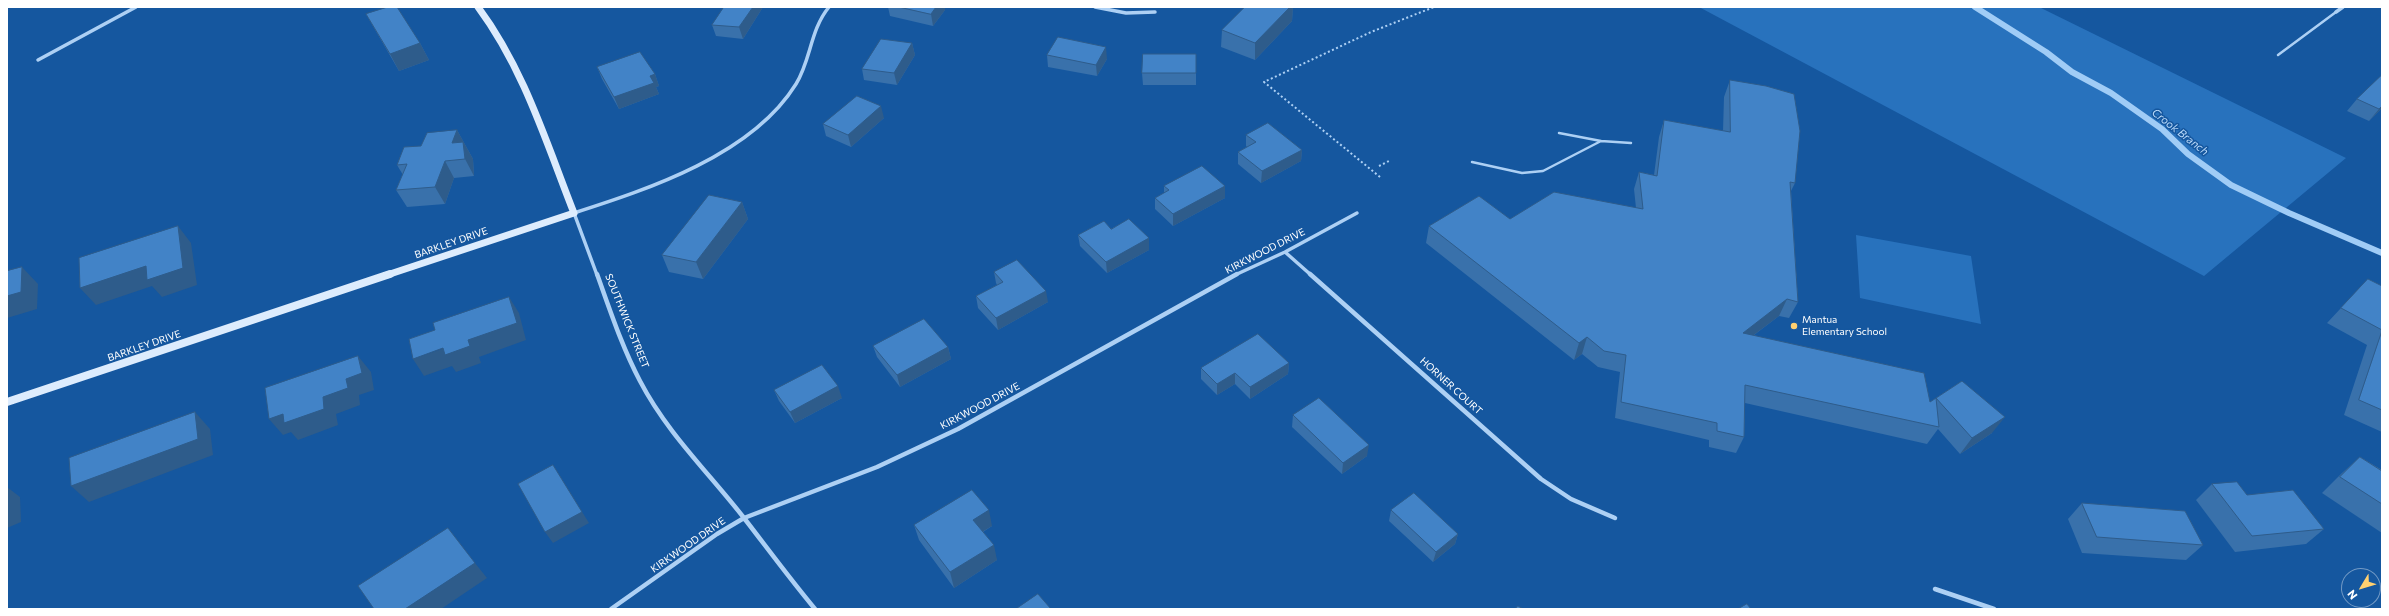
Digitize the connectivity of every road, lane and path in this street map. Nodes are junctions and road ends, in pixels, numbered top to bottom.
1 (136, 7) edge
2 (478, 7) edge
3 (829, 7) edge
4 (1096, 7) edge
5 (1434, 7) edge
6 (2343, 7) edge
7 (1155, 12) dead end
8 (2336, 12) joint
9 (2278, 55) dead end
10 (38, 60) dead end
11 (1559, 133) dead end
12 (1601, 141) junction
13 (1631, 143) dead end
14 (1392, 160) dead end
15 (1472, 162) dead end
16 (1379, 166) dead end
17 (1380, 177) dead end
18 (574, 213) junction
19 (1357, 213) dead end
20 (1285, 252) junction
21 (7, 402) edge
22 (744, 518) junction
23 (1615, 518) dead end
24 (1935, 589) dead end
25 (612, 609) edge
26 (815, 609) edge
27 (1994, 609) edge

1 - 10 street
2 - 18 street, SOUTHWICK STREET
3 - 18 street, BARKLEY DRIVE
4 - 7 street
5 - 17 path
6 - 8 street
8 - 9 lane
11 - 12 lane
12 - 13 lane
12 - 15 lane
14 - 16 path
18 - 21 street, BARKLEY DRIVE
18 - 22 street, SOUTHWICK STREET
19 - 20 street, KIRKWOOD DRIVE
20 - 22 street, KIRKWOOD DRIVE
20 - 23 street, HORNER COURT
22 - 25 street, KIRKWOOD DRIVE
22 - 26 street, SOUTHWICK STREET
24 - 27 street

